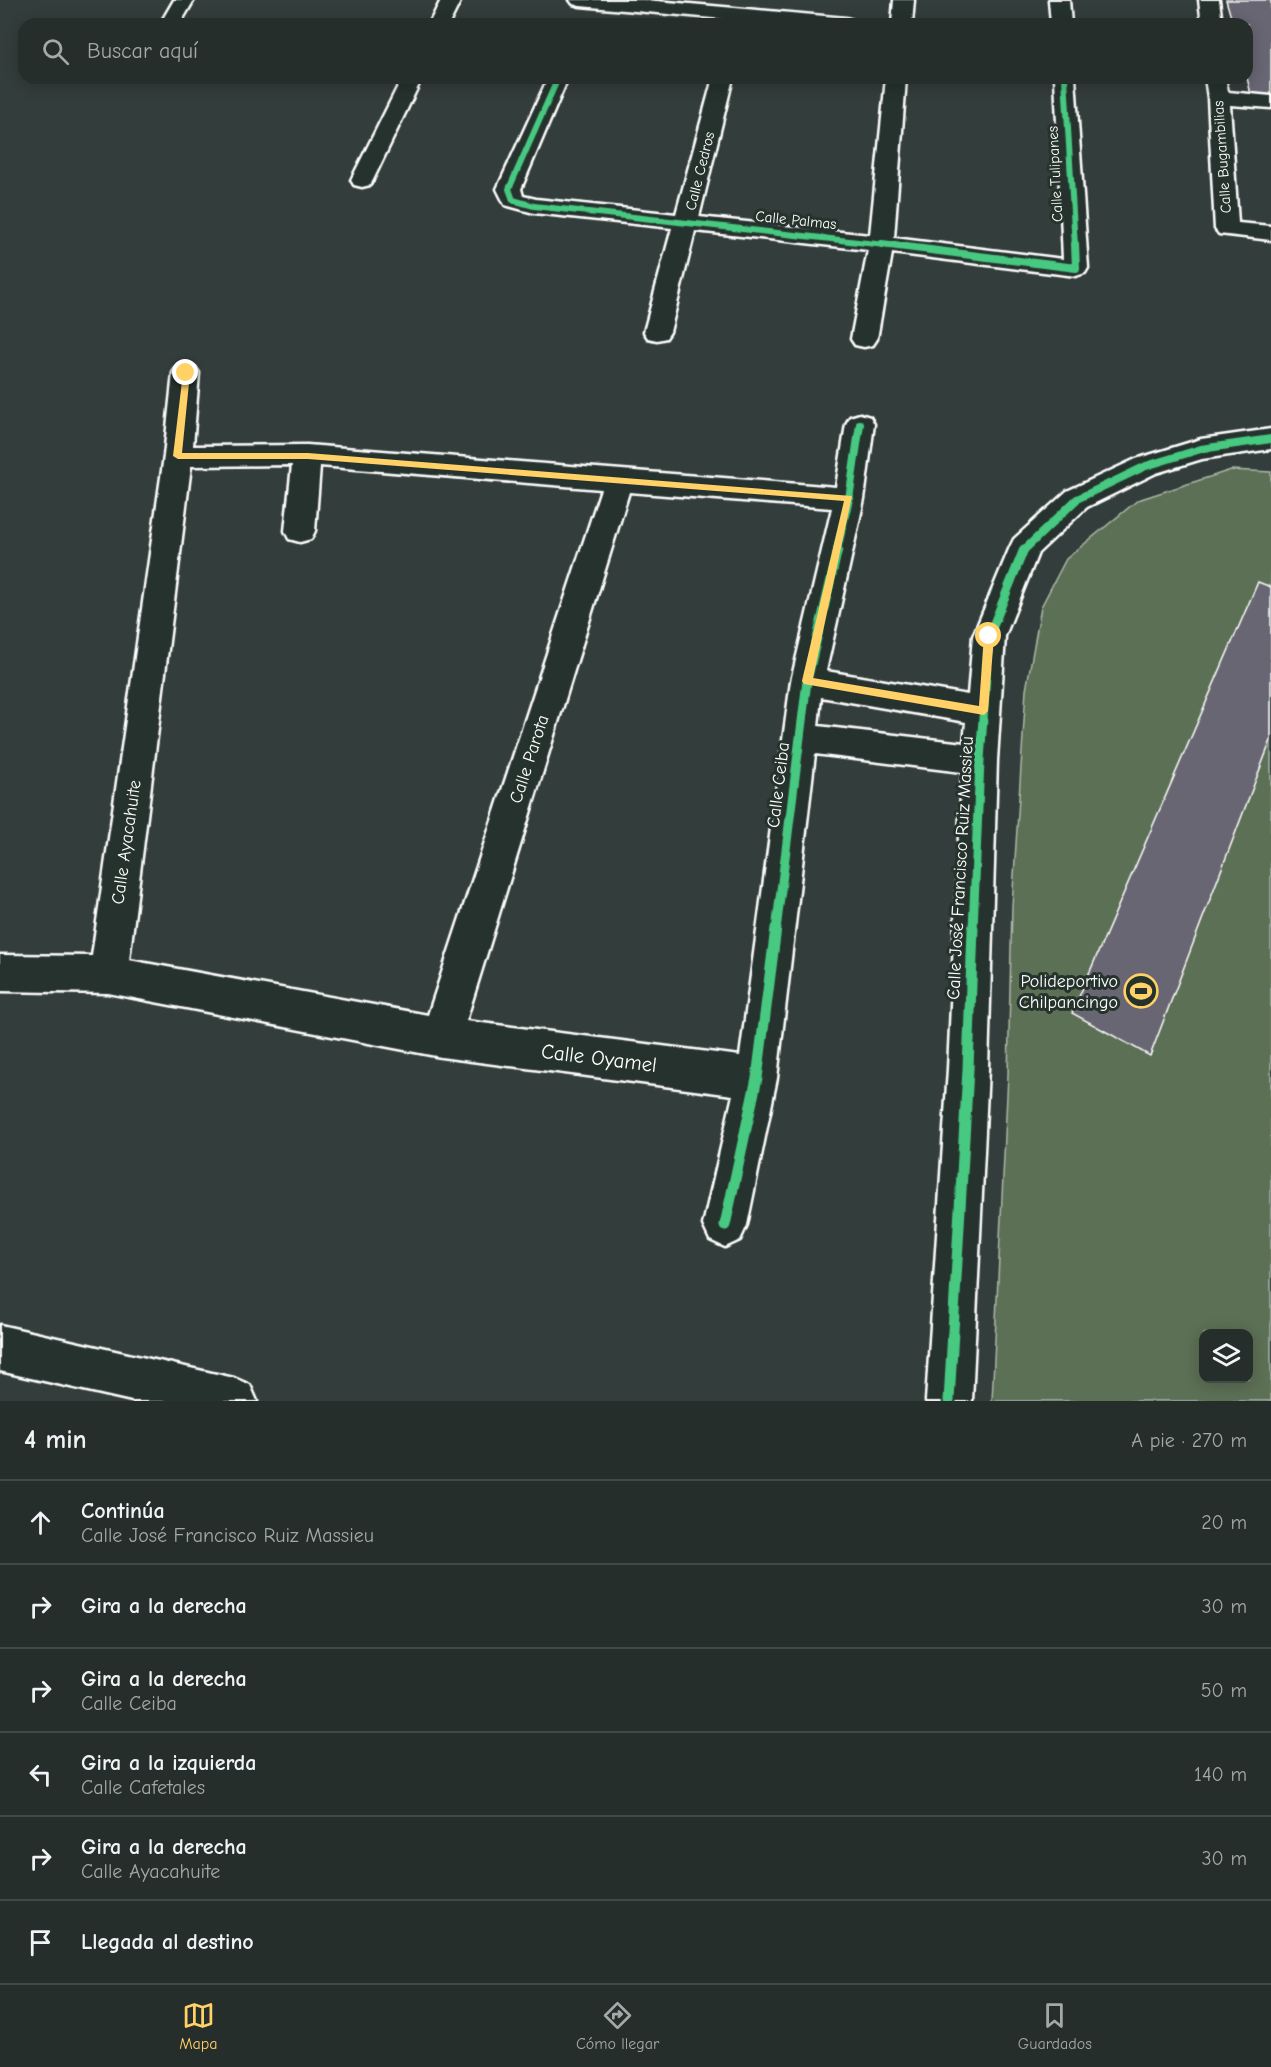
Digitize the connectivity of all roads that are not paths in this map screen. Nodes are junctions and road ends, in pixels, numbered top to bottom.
1 (184, 0) edge
2 (451, 0) edge
3 (904, 0) edge
4 (1059, 0) edge
5 (1209, 0) edge
6 (588, 5) edge
7 (739, 13) edge
8 (174, 18) edge
9 (442, 18) edge
10 (788, 18) edge
11 (902, 18) edge
12 (1060, 18) edge
13 (1211, 18) edge
14 (409, 84) edge
15 (555, 84) edge
16 (721, 84) edge
17 (895, 84) edge
18 (1065, 84) edge
19 (1217, 88) edge
20 (1271, 102) edge
21 (362, 180) dead end
22 (686, 223) junction
23 (1271, 233) edge
24 (880, 244) junction
25 (1076, 268) joint
26 (657, 332) dead end
27 (864, 339) dead end
28 (186, 373) dead end
29 (860, 424) dead end
30 (1271, 439) edge
31 (178, 456) junction
32 (308, 456) junction
33 (618, 480) junction
34 (849, 499) junction
35 (300, 531) dead end
36 (807, 681) junction
37 (984, 711) junction
38 (801, 738) junction
39 (980, 760) junction
40 (0, 973) edge
41 (108, 975) junction
42 (441, 1037) junction
43 (757, 1078) junction
44 (725, 1225) dead end
45 (0, 1348) edge
46 (234, 1401) edge
47 (949, 1401) edge

1 - 8 street
2 - 9 street
3 - 11 street
4 - 12 street
5 - 13 street
6 - 7 street
7 - 10 street
14 - 21 street
15 - 22 street, Calle Palmas
16 - 22 street, Calle Cedros
17 - 24 street
18 - 25 street, Calle Tulipanes
19 - 20 street
19 - 23 street, Calle Bugambilias
22 - 24 street, Calle Palmas
22 - 26 street, Calle Cedros
24 - 25 street, Calle Palmas
24 - 27 street
28 - 31 street, Calle Ayacahuite
29 - 34 street, Calle Ceiba
30 - 37 street, Calle José Francisco Ruiz Massieu
31 - 32 street
31 - 41 street, Calle Ayacahuite
32 - 33 street
32 - 35 street
33 - 34 street
33 - 42 street, Calle Parota
34 - 36 street, Calle Ceiba
36 - 37 street
36 - 38 street, Calle Ceiba
37 - 39 street, Calle José Francisco Ruiz Massieu
38 - 39 street
38 - 43 street, Calle Ceiba
39 - 47 street, Calle José Francisco Ruiz Massieu
40 - 41 street
41 - 42 street
42 - 43 street, Calle Oyamel
43 - 44 street, Calle Ceiba
45 - 46 street

